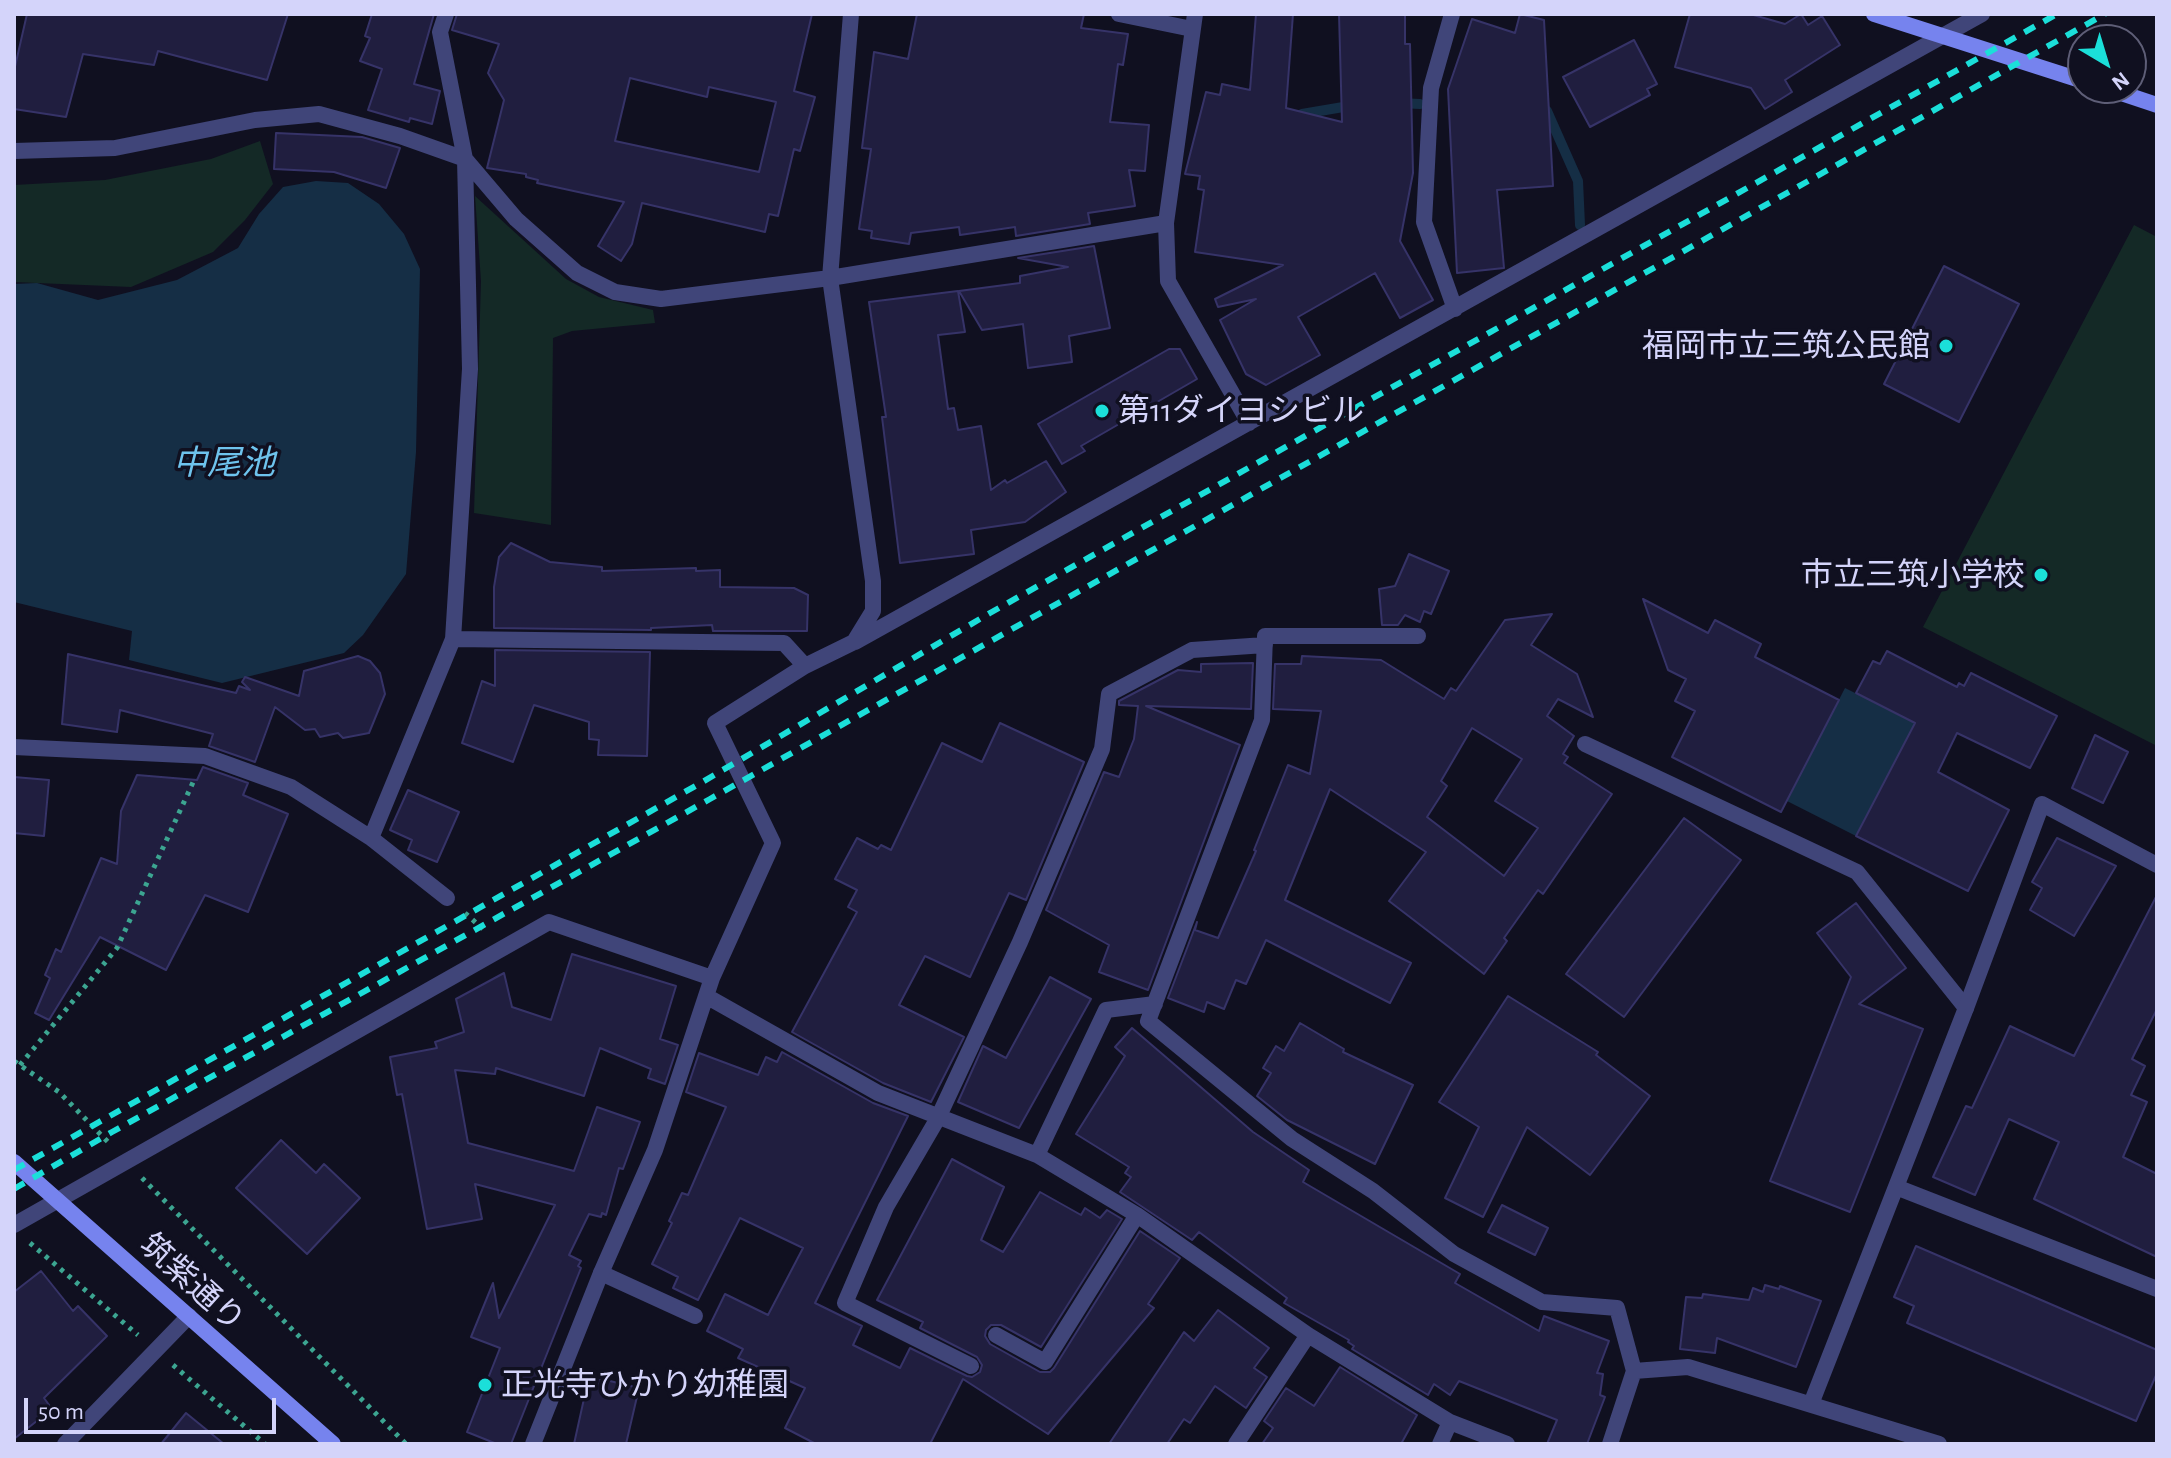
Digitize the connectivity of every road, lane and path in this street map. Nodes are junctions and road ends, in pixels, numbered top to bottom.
1 (446, 14) edge
2 (851, 14) edge
3 (1119, 14) edge
4 (1452, 14) edge
5 (1874, 14) edge
6 (1982, 14) edge
7 (1194, 21) edge
8 (1946, 36) junction
9 (2067, 76) edge
10 (14, 151) edge
11 (465, 159) junction
12 (1166, 223) junction
13 (830, 278) junction
14 (1455, 309) junction
15 (1249, 423) junction
16 (1418, 636) dead end
17 (453, 639) junction
18 (854, 642) junction
19 (1265, 645) junction
20 (805, 666) junction
21 (1585, 744) dead end
22 (14, 747) edge
23 (205, 756) junction
24 (371, 838) junction
25 (2157, 865) edge
26 (447, 898) joint
27 (503, 947) junction
28 (712, 978) junction
29 (706, 996) junction
30 (1155, 1004) junction
31 (1966, 1008) junction
32 (17, 1063) edge
33 (938, 1118) junction
34 (1037, 1155) junction
35 (126, 1161) junction
36 (14, 1162) edge
37 (1896, 1187) junction
38 (57, 1200) junction
39 (1137, 1215) junction
40 (14, 1225) edge
41 (601, 1273) junction
42 (2157, 1289) edge
43 (189, 1316) junction
44 (695, 1316) dead end
45 (996, 1335) dead end
46 (1308, 1335) junction
47 (971, 1366) dead end
48 (1634, 1371) junction
49 (1811, 1404) junction
50 (1450, 1422) junction
51 (65, 1444) edge
52 (333, 1444) edge
53 (406, 1444) edge
54 (533, 1444) edge
55 (1236, 1444) edge
56 (1440, 1444) edge
57 (1507, 1444) edge
58 (1610, 1444) edge
59 (1939, 1444) edge

1 - 11 street
2 - 13 street
3 - 7 street
4 - 14 street
5 - 8 street
6 - 8 street
7 - 12 street
8 - 9 street
8 - 14 street
10 - 11 street
11 - 13 street
11 - 17 street
12 - 13 street
12 - 15 street
13 - 18 street
14 - 15 street
15 - 18 street
16 - 19 street
17 - 20 street
17 - 24 street
18 - 20 street
19 - 30 street
19 - 33 street
20 - 28 street
21 - 31 street
22 - 23 street
23 - 24 street
23 - 32 path
24 - 26 street
25 - 31 street
26 - 27 path
27 - 28 street
27 - 35 street
28 - 29 street
29 - 33 street
29 - 41 street
30 - 34 street
30 - 48 street
31 - 37 street
32 - 35 path
33 - 34 street
33 - 47 street
34 - 39 street
35 - 38 street
35 - 53 path
36 - 38 street, 筑紫通り
37 - 42 street
37 - 49 street
38 - 40 street
38 - 43 street, 筑紫通り
39 - 45 street
39 - 46 street
41 - 44 street
41 - 54 street
43 - 51 street
43 - 52 street, 筑紫通り
46 - 50 street
46 - 55 street
48 - 49 street
48 - 58 street
49 - 59 street
50 - 56 street
50 - 57 street

